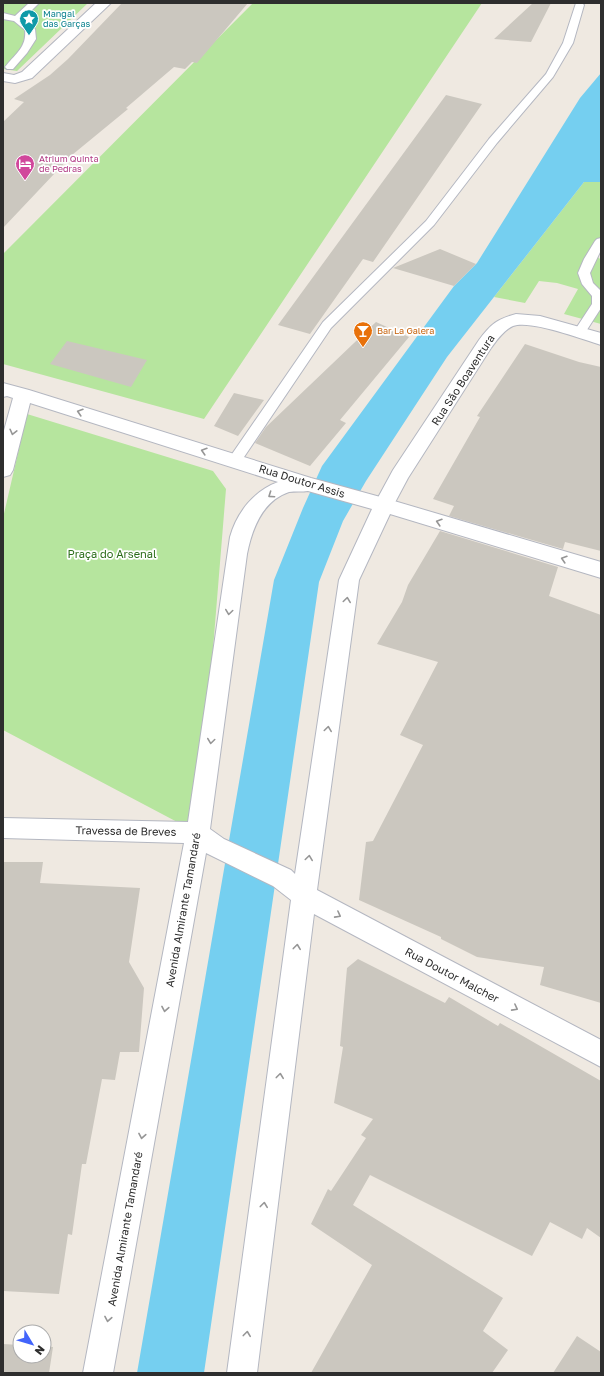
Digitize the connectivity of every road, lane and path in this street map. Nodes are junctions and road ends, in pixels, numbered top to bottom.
1 (34, 3) edge
2 (104, 3) edge
3 (579, 5) dead end
4 (3, 16) edge
5 (17, 19) junction
6 (5, 73) edge
7 (601, 240) edge
8 (579, 333) junction
9 (601, 339) edge
10 (3, 390) edge
11 (23, 394) junction
12 (235, 460) junction
13 (3, 470) edge
14 (308, 484) junction
15 (384, 505) junction
16 (601, 570) edge
17 (3, 828) edge
18 (207, 839) junction
19 (304, 896) junction
20 (601, 1054) edge
21 (98, 1373) edge
22 (242, 1373) edge

1 - 5 lane
2 - 6 street
3 - 12 lane
4 - 5 lane
5 - 6 lane
7 - 8 lane
8 - 9 street, Rua São Boaventura
8 - 15 street, Rua São Boaventura
10 - 11 street, Rua Doutor Assis
12 -> 11 street, Rua Doutor Assis
11 -> 13 street
12 - 14 street, Rua Doutor Assis
14 - 15 street, Rua Doutor Assis
14 -> 18 street, Avenida Almirante Tamandaré
16 -> 15 street, Rua Doutor Assis
19 -> 15 street
17 - 18 street, Travessa de Breves
18 - 19 street, Travessa de Breves
18 -> 21 street, Avenida Almirante Tamandaré
19 -> 20 street, Rua Doutor Malcher
22 -> 19 street

